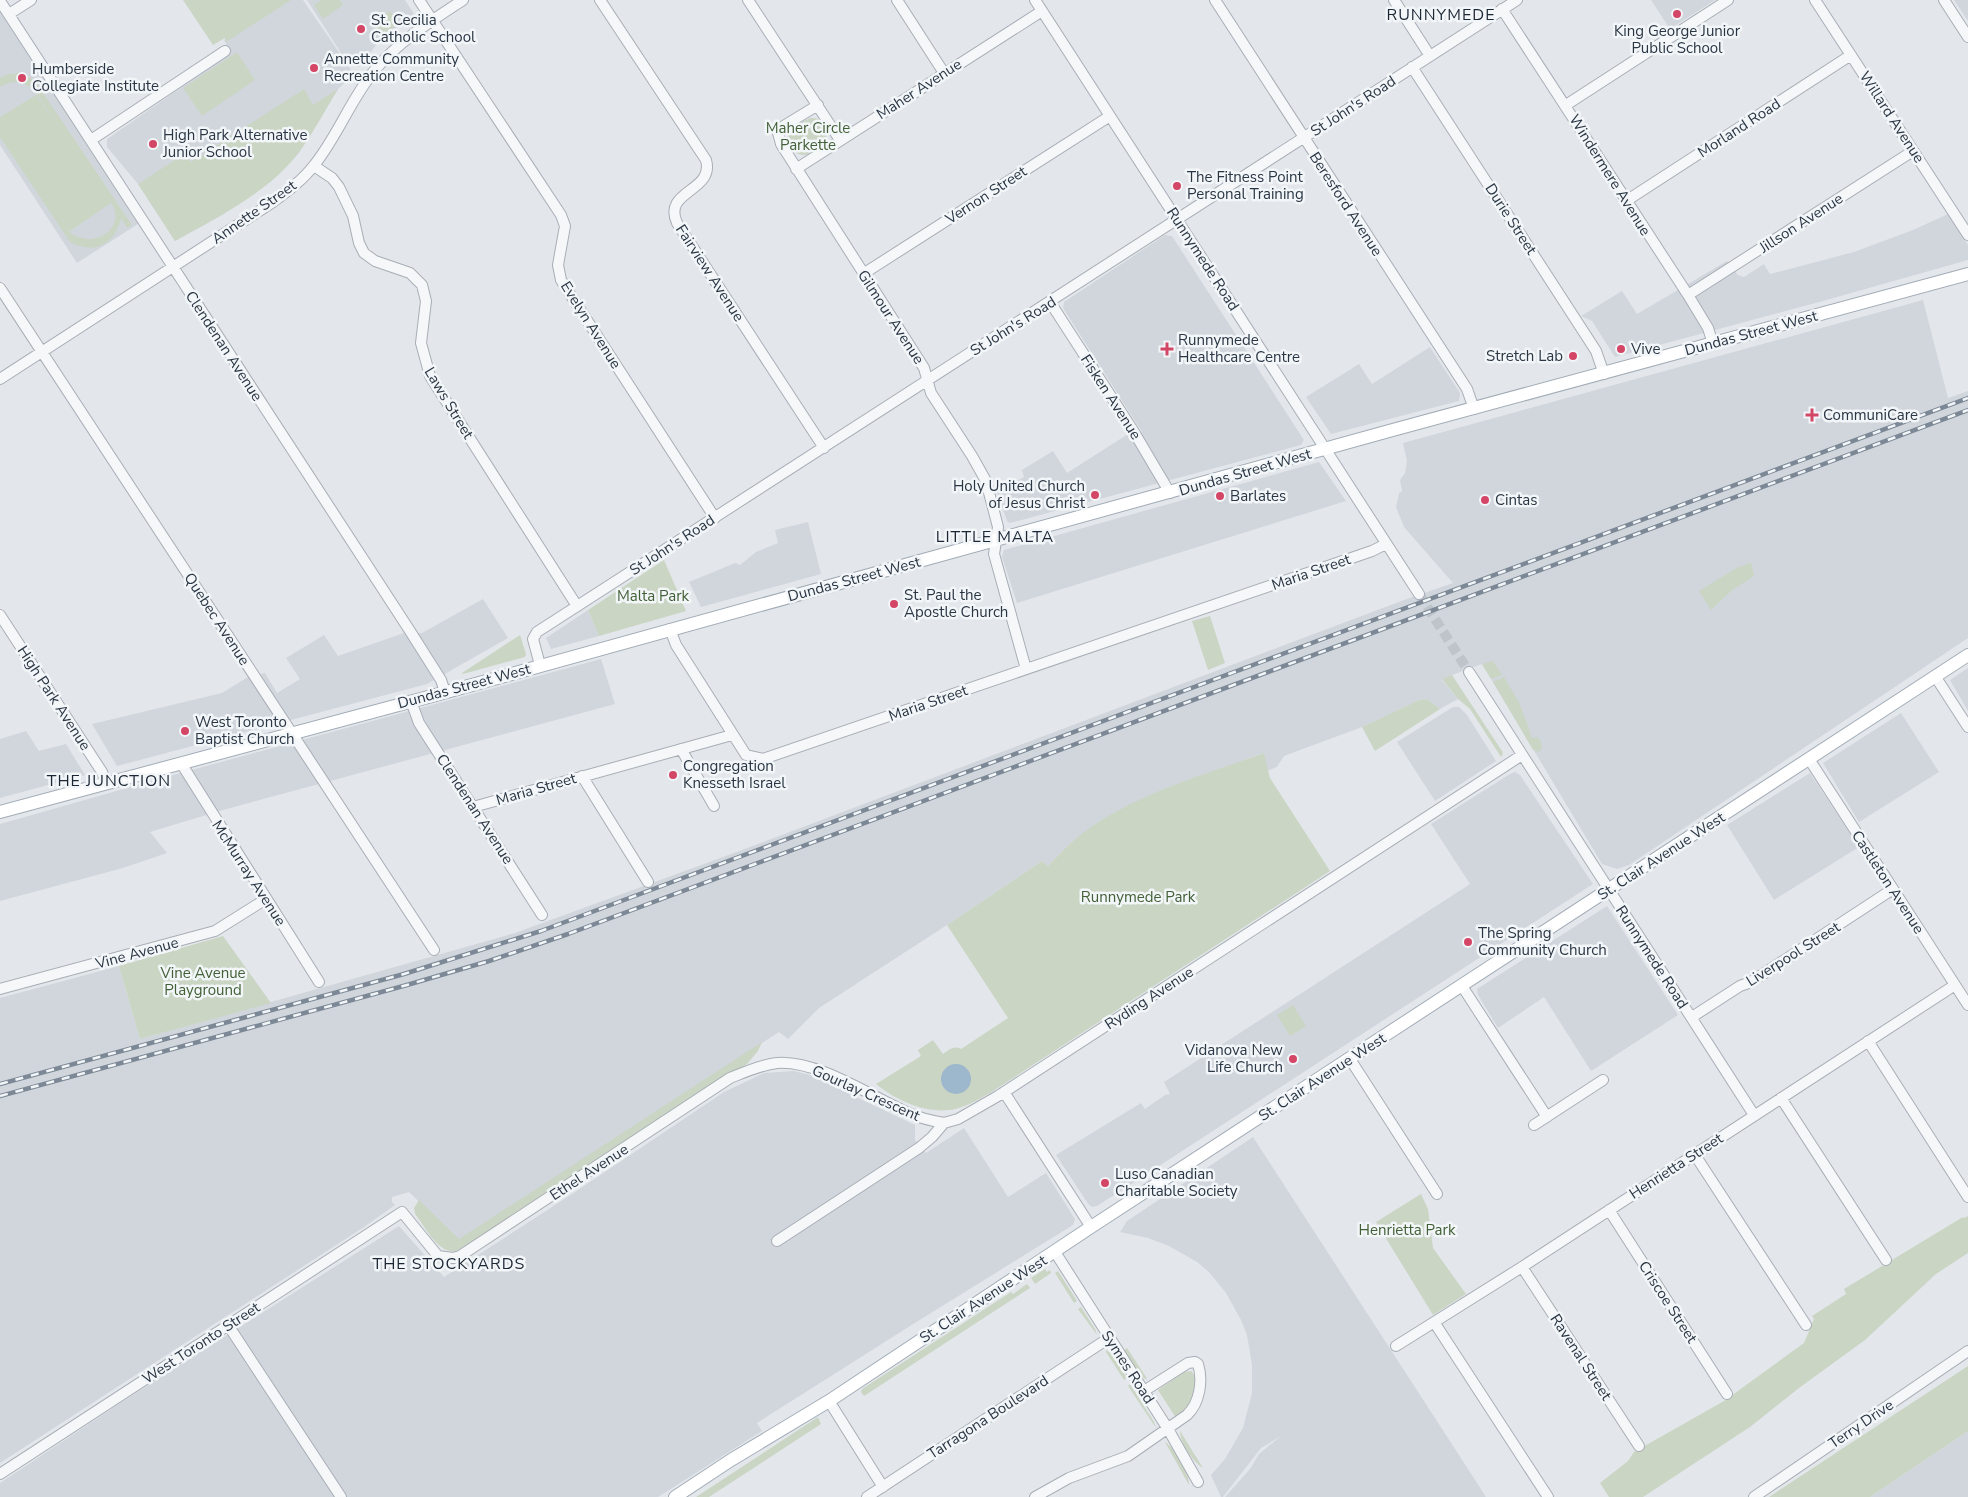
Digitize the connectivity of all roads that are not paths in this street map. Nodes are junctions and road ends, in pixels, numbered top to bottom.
1 (31, 0) edge
2 (419, 0) edge
3 (464, 0) edge
4 (600, 0) edge
5 (748, 0) edge
6 (896, 0) edge
7 (1035, 0) edge
8 (1215, 0) edge
9 (1394, 0) edge
10 (1517, 0) edge
11 (1728, 0) edge
12 (1815, 0) edge
13 (1944, 0) edge
14 (0, 1) edge
15 (1502, 9) junction
16 (1042, 11) junction
17 (9, 14) junction
18 (432, 20) junction
19 (1968, 37) edge
20 (225, 51) dead end
21 (1852, 55) junction
22 (1430, 56) junction
23 (1412, 67) junction
24 (944, 73) junction
25 (818, 105) junction
26 (1566, 105) junction
27 (1110, 116) junction
28 (1303, 138) junction
29 (91, 140) junction
30 (840, 140) junction
31 (1913, 151) junction
32 (314, 166) junction
33 (796, 168) junction
34 (1626, 200) junction
35 (1177, 219) junction
36 (1968, 235) edge
37 (173, 267) junction
38 (862, 274) junction
39 (1968, 274) edge
40 (0, 288) edge
41 (1688, 295) junction
42 (1050, 302) junction
43 (1713, 344) junction
44 (42, 352) junction
45 (1604, 374) junction
46 (0, 379) edge
47 (927, 381) junction
48 (1474, 409) junction
49 (824, 448) junction
50 (1326, 450) junction
51 (1170, 493) junction
52 (715, 518) junction
53 (995, 541) junction
54 (1386, 544) junction
55 (1419, 594) tunnel mouth
56 (578, 606) junction
57 (0, 615) edge
58 (670, 629) junction
59 (1968, 655) edge
60 (540, 665) junction
61 (1026, 669) junction
62 (1469, 672) tunnel mouth
63 (1935, 676) junction
64 (445, 692) junction
65 (411, 701) junction
66 (1968, 726) edge
67 (292, 734) junction
68 (732, 735) junction
69 (681, 749) junction
70 (1522, 755) junction
71 (1809, 759) junction
72 (180, 764) junction
73 (582, 776) junction
74 (106, 783) junction
75 (714, 806) dead end
76 (473, 807) junction
77 (0, 812) edge
78 (648, 882) dead end
79 (1893, 889) junction
80 (1608, 890) junction
81 (266, 899) junction
82 (542, 916) dead end
83 (434, 950) dead end
84 (319, 982) dead end
85 (1955, 985) junction
86 (1462, 986) junction
87 (0, 989) edge
88 (1968, 1005) edge
89 (1692, 1017) junction
90 (1868, 1041) junction
91 (1350, 1059) junction
92 (730, 1078) joint
93 (1603, 1080) dead end
94 (1004, 1092) junction
95 (1781, 1098) junction
96 (1754, 1115) junction
97 (1547, 1117) junction
98 (944, 1123) junction
99 (1534, 1125) dead end
100 (1695, 1155) junction
101 (1437, 1194) dead end
102 (1968, 1197) edge
103 (1609, 1210) junction
104 (402, 1212) joint
105 (1091, 1227) junction
106 (777, 1240) dead end
107 (1055, 1252) junction
108 (1886, 1260) dead end
109 (1522, 1267) junction
110 (1434, 1322) junction
111 (228, 1325) junction
112 (1806, 1325) dead end
113 (1109, 1338) junction
114 (1396, 1346) dead end
115 (1968, 1351) edge
116 (1144, 1391) junction
117 (1727, 1394) dead end
118 (829, 1401) junction
119 (1168, 1429) junction
120 (1639, 1446) dead end
121 (0, 1474) edge
122 (1198, 1482) dead end
123 (883, 1487) junction
124 (340, 1497) edge
125 (674, 1497) edge
126 (867, 1497) edge
127 (1035, 1497) edge
128 (1548, 1497) edge
129 (1754, 1497) edge

1 - 17 street
2 - 18 street, Evelyn Avenue
3 - 18 street, Annette Street
4 - 49 street, Fairview Avenue
5 - 25 street
6 - 24 street
7 - 16 street, Runnymede Road
8 - 28 street, Beresford Avenue
9 - 22 street
10 - 15 street, St John's Road
11 - 26 street
12 - 21 street, Willard Avenue
13 - 19 street
14 - 17 street, Clendenan Avenue
15 - 22 street, St John's Road
15 - 26 street, Windermere Avenue
16 - 24 street, Maher Avenue
16 - 27 street, Runnymede Road
17 - 29 street, Clendenan Avenue
18 - 32 street, Annette Street
18 - 52 street, Evelyn Avenue
20 - 29 street
21 - 31 street, Willard Avenue
21 - 34 street, Morland Road
22 - 23 street, St John's Road
23 - 28 street, St John's Road
23 - 45 street, Durie Street
24 - 30 street, Maher Avenue
25 - 30 street
25 - 33 street, Gilmour Avenue
26 - 34 street, Windermere Avenue
27 - 35 street, Runnymede Road
27 - 38 street, Vernon Street
28 - 35 street, St John's Road
28 - 48 street, Beresford Avenue
29 - 37 street, Clendenan Avenue
30 - 33 street, Maher Avenue
31 - 36 street, Willard Avenue
31 - 41 street, Jillson Avenue
32 - 37 street, Annette Street
32 - 56 street, Laws Street
33 - 38 street, Gilmour Avenue
34 - 41 street, Windermere Avenue
35 - 42 street, St John's Road
35 - 50 street, Runnymede Road
37 - 44 street, Annette Street
37 - 64 street, Clendenan Avenue
38 - 47 street, Gilmour Avenue
39 - 43 main road, Dundas Street West
40 - 44 street, Quebec Avenue
41 - 43 street, Windermere Avenue
42 - 47 street, St John's Road
42 - 51 street, Fisken Avenue
43 - 45 main road, Dundas Street West
44 - 46 street, Annette Street
44 - 67 street, Quebec Avenue
45 - 48 main road, Dundas Street West
47 - 49 street, St John's Road
47 - 53 street, Gilmour Avenue
48 - 50 main road, Dundas Street West
49 - 52 street, St John's Road
50 - 51 main road, Dundas Street West
50 - 54 street, Runnymede Road
51 - 53 main road, Dundas Street West
52 - 56 street, St John's Road
53 - 58 main road, Dundas Street West
53 - 61 street, Gilmour Avenue
54 - 55 street, Runnymede Road
54 - 61 street, Maria Street
56 - 60 street, St John's Road
57 - 74 street, High Park Avenue
58 - 60 main road, Dundas Street West
58 - 68 street
59 - 63 main road, St. Clair Avenue West
60 - 64 main road, Dundas Street West
61 - 68 street, Maria Street
62 - 70 street, Runnymede Road
63 - 66 street
63 - 71 main road, St. Clair Avenue West
64 - 65 main road, Dundas Street West
65 - 67 main road, Dundas Street West
65 - 76 street, Clendenan Avenue
67 - 72 main road, Dundas Street West
67 - 83 street, Quebec Avenue
68 - 69 street, Maria Street
69 - 73 street, Maria Street
69 - 75 street
70 - 80 street, Runnymede Road
70 - 94 street, Ryding Avenue
71 - 79 street, Castleton Avenue
71 - 80 main road, St. Clair Avenue West
72 - 74 main road, Dundas Street West
72 - 81 street, McMurray Avenue
73 - 76 street, Maria Street
73 - 78 street
74 - 77 main road, Dundas Street West
76 - 82 street, Clendenan Avenue
79 - 85 street, Castleton Avenue
79 - 89 street, Liverpool Street
80 - 86 main road, St. Clair Avenue West
80 - 89 street, Runnymede Road
81 - 84 street, McMurray Avenue
81 - 87 street, Vine Avenue
85 - 88 street, Castleton Avenue
85 - 90 street, Henrietta Street
86 - 91 main road, St. Clair Avenue West
86 - 97 street
89 - 96 street, Runnymede Road
90 - 95 street, Henrietta Street
90 - 102 street
91 - 101 street
91 - 105 main road, St. Clair Avenue West
92 - 98 street, Gourlay Crescent
92 - 104 street, Ethel Avenue
93 - 97 street
94 - 98 street, Ryding Avenue
94 - 105 street
95 - 96 street, Henrietta Street
95 - 108 street
96 - 100 street, Henrietta Street
97 - 99 street
98 - 106 street, Ryding Avenue
100 - 103 street, Henrietta Street
100 - 112 street
103 - 109 street, Henrietta Street
103 - 117 street, Criscoe Street
104 - 111 street, West Toronto Street
105 - 107 main road, St. Clair Avenue West
107 - 113 street, Symes Road
107 - 118 main road, St. Clair Avenue West
109 - 110 street, Henrietta Street
109 - 120 street, Ravenal Street
110 - 114 street, Henrietta Street
110 - 128 street
111 - 121 street, West Toronto Street
111 - 124 street
113 - 116 street, Symes Road
113 - 123 street, Tarragona Boulevard
115 - 129 street, Terry Drive
116 - 119 street, Symes Road
116 - 119 street
118 - 123 street
118 - 125 main road, St. Clair Avenue West
119 - 122 street, Symes Road
119 - 127 street
123 - 126 street, Tarragona Boulevard

